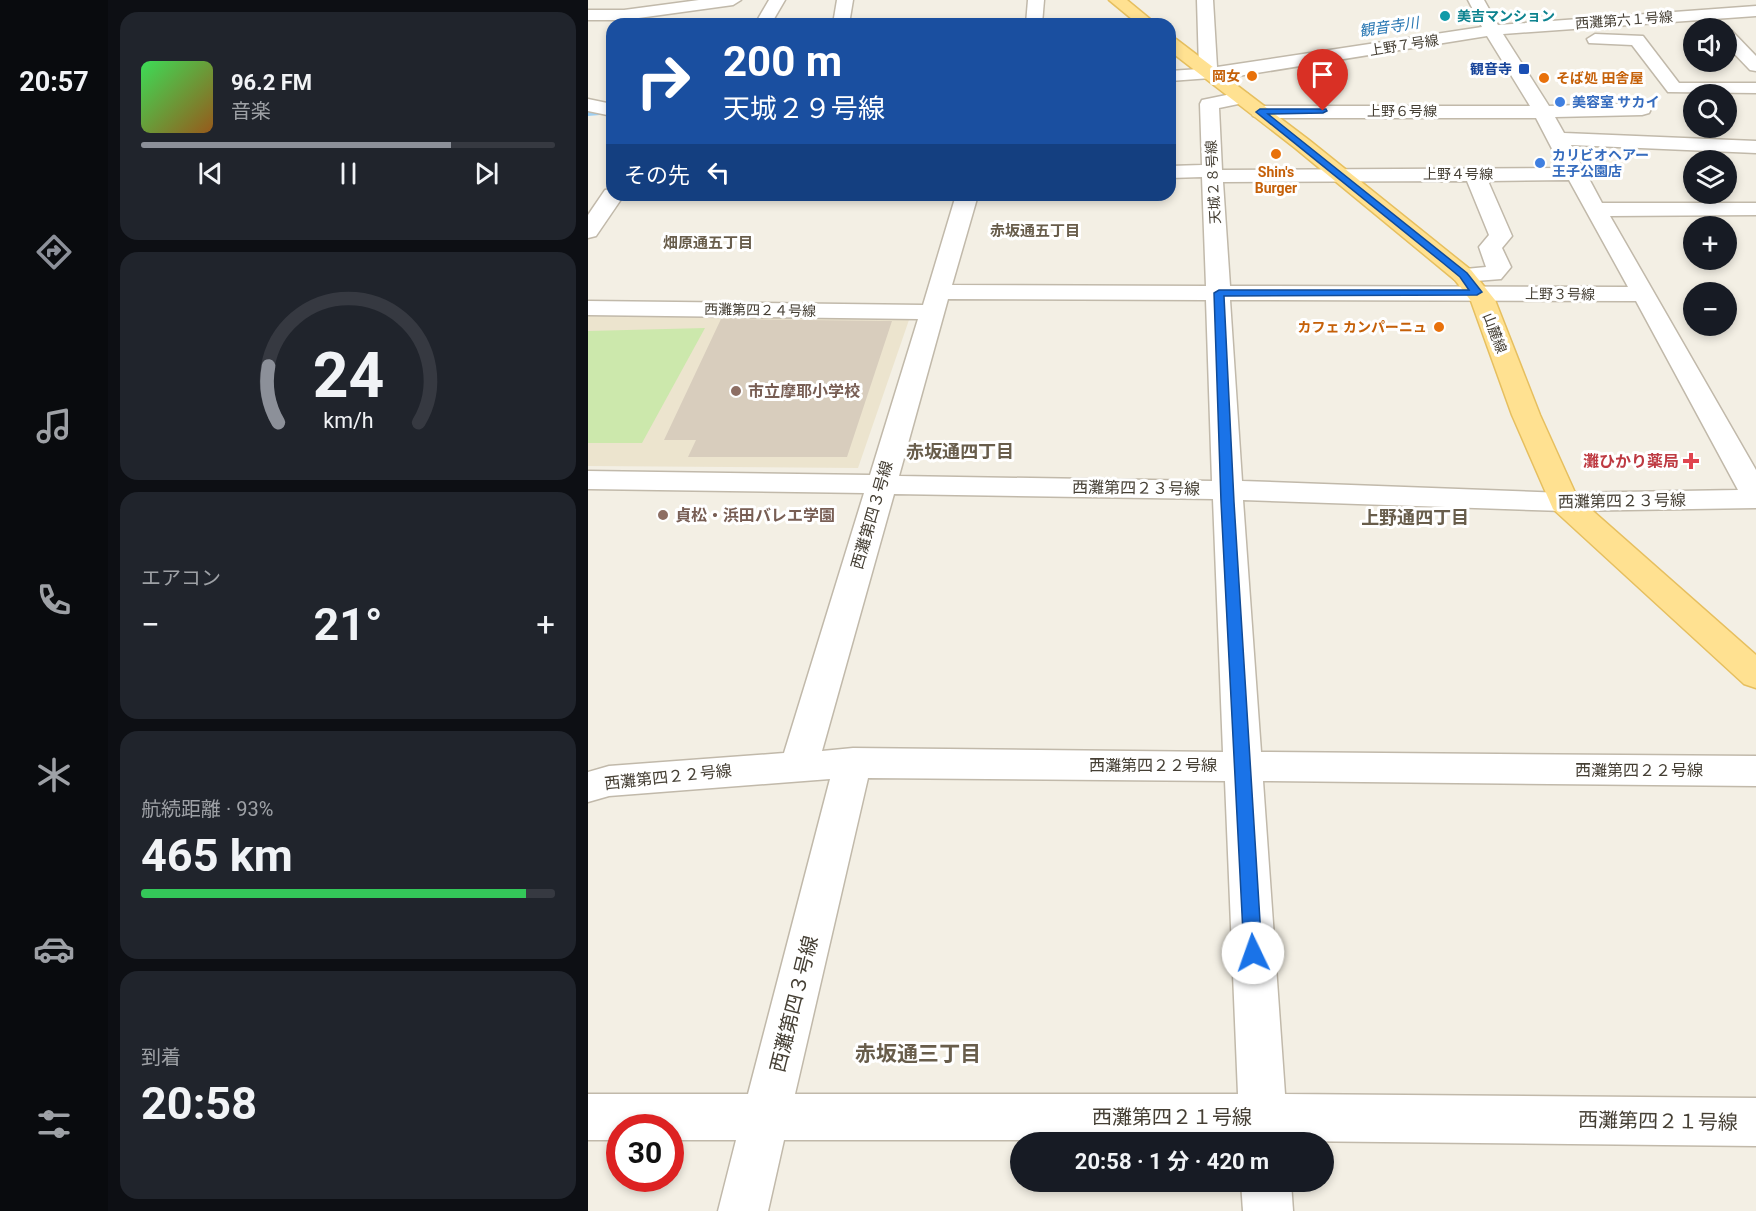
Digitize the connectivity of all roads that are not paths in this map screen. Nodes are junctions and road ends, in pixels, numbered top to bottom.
1 (733, 0) edge
2 (777, 0) edge
3 (845, 0) edge
4 (1036, 0) edge
5 (1117, 0) edge
6 (1205, 0) edge
7 (1476, 0) edge
8 (1756, 11) edge
9 (1706, 14) junction
10 (588, 15) edge
11 (766, 18) edge
12 (842, 18) edge
13 (1034, 18) edge
14 (1140, 18) edge
15 (1710, 18) edge
16 (1574, 24) junction
17 (1492, 30) junction
18 (1737, 46) edge
19 (1176, 47) edge
20 (1756, 66) edge
21 (1208, 71) junction
22 (1176, 75) edge
23 (1756, 88) edge
24 (588, 105) edge
25 (1251, 105) junction
26 (1642, 109) dead end
27 (606, 110) edge
28 (1543, 112) junction
29 (606, 116) edge
30 (588, 118) edge
31 (1557, 139) junction
32 (1756, 147) edge
33 (1176, 172) edge
34 (1213, 173) junction
35 (1474, 174) junction
36 (1576, 174) junction
37 (1340, 175) junction
38 (609, 201) edge
39 (965, 201) edge
40 (1749, 209) edge
41 (1595, 210) junction
42 (1756, 227) edge
43 (588, 231) edge
44 (1470, 284) junction
45 (1219, 293) junction
46 (1643, 294) junction
47 (936, 302) junction
48 (588, 308) edge
49 (1742, 448) edge
50 (588, 480) edge
51 (881, 483) junction
52 (1227, 490) junction
53 (1756, 498) edge
54 (1564, 502) junction
55 (1756, 675) edge
56 (853, 763) junction
57 (799, 765) junction
58 (1242, 765) junction
59 (1756, 771) edge
60 (588, 787) edge
61 (588, 1117) edge
62 (766, 1118) junction
63 (1756, 1122) edge
64 (1263, 1130) edge
65 (1267, 1192) edge
66 (743, 1211) edge
67 (1268, 1211) edge

1 - 10 street
2 - 11 street
3 - 12 street
4 - 13 street
5 - 14 main road
6 - 21 street
7 - 17 street
8 - 9 street, 西灘第六１号線
9 - 15 street
9 - 16 street, 西灘第六１号線
16 - 17 street, 西灘第六１号線
16 - 23 street
17 - 21 street, 上野７号線
17 - 28 street
18 - 20 street
19 - 21 main road, 山麓線
21 - 22 street, 上野７号線
21 - 25 main road, 山麓線
24 - 27 street
25 - 28 street, 上野６号線
25 - 34 street, 天城２８号線
25 - 37 main road, 山麓線
26 - 28 street, 上野６号線
28 - 31 street
29 - 30 street
31 - 32 street
31 - 36 street
33 - 34 street, 上野４号線
34 - 37 street, 上野４号線
34 - 45 street, 天城２８号線
35 - 36 street, 上野４号線
35 - 37 street, 上野４号線
35 - 44 street
36 - 41 street
37 - 44 main road, 山麓線
38 - 43 street
39 - 47 street, 西灘第四３号線
40 - 41 street
40 - 42 street
41 - 46 street
44 - 45 street, 西灘第四２４号線
44 - 46 street, 上野３号線
44 - 54 main road, 山麓線
45 - 47 street, 西灘第四２４号線
45 - 52 street, 天城２８号線
46 - 49 street
47 - 48 street, 西灘第四２４号線
47 - 51 street, 西灘第四３号線
49 - 53 street
50 - 51 street, 西灘第四２３号線
51 - 52 street, 西灘第四２３号線
51 - 57 street, 西灘第四３号線
52 - 54 street, 西灘第四２３号線
52 - 58 street, 天城２８号線
53 - 54 street, 西灘第四２３号線
54 - 55 main road, 山麓線
56 - 57 street, 西灘第四２２号線
56 - 58 street, 西灘第四２２号線
56 - 62 street, 西灘第四３号線
57 - 60 street, 西灘第四２２号線
58 - 59 street, 西灘第四２２号線
58 - 64 street, 天城２８号線
61 - 62 street, 西灘第四２１号線
62 - 64 street, 西灘第四２１号線
62 - 66 street, 西灘第四３号線
63 - 64 street, 西灘第四２１号線
65 - 67 street

